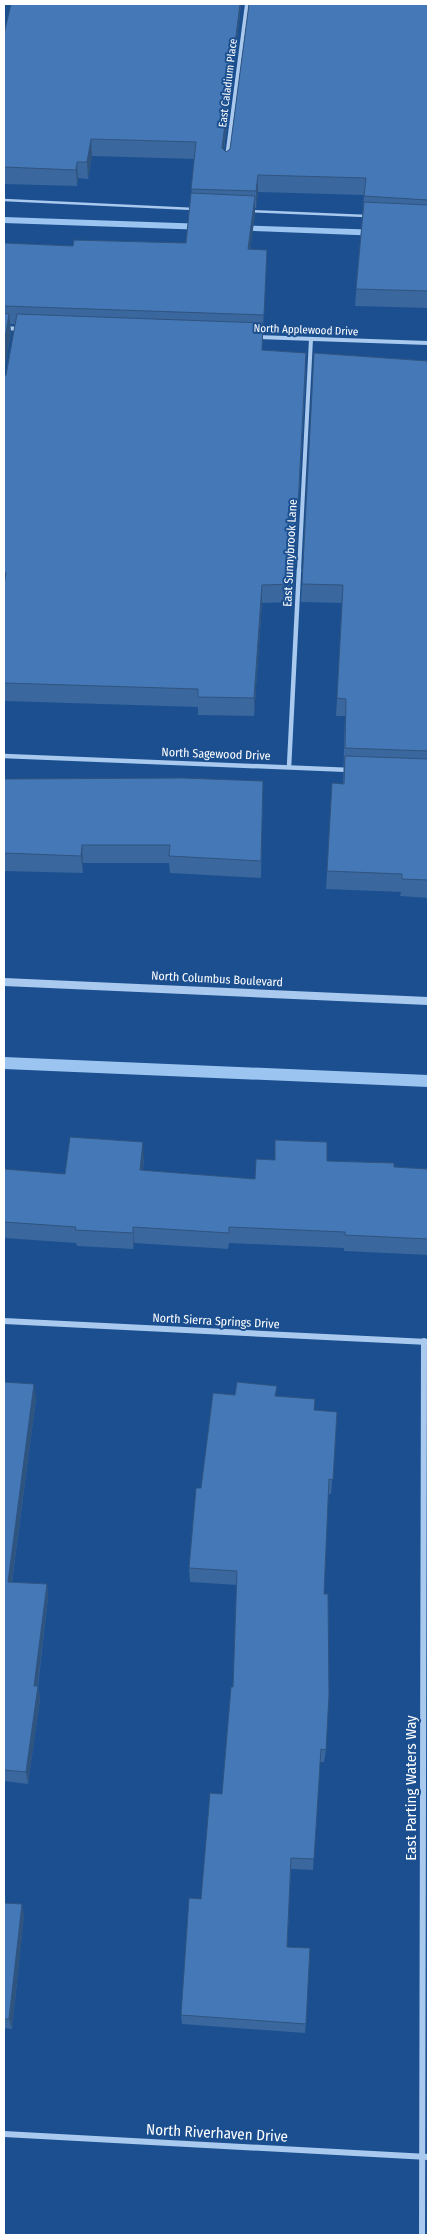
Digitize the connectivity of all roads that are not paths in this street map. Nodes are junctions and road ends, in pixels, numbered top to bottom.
1 (245, 4) edge
2 (255, 4) edge
3 (226, 165) edge
4 (4, 200) edge
5 (201, 209) edge
6 (250, 211) edge
7 (369, 216) edge
8 (4, 328) edge
9 (15, 328) junction
10 (25, 329) edge
11 (252, 337) edge
12 (14, 338) edge
13 (311, 339) junction
14 (428, 343) edge
15 (4, 756) edge
16 (289, 767) junction
17 (359, 770) edge
18 (4, 982) edge
19 (428, 1001) edge
20 (4, 1321) edge
21 (426, 1341) edge
22 (4, 2134) edge
23 (425, 2157) edge
24 (422, 2235) edge

1 - 2 street
1 - 3 street, East Caladium Place
4 - 5 lane
6 - 7 lane
8 - 9 street
9 - 10 street
9 - 12 street
11 - 13 street, North Applewood Drive
13 - 14 street, North Applewood Drive
13 - 16 street, East Sunnybrook Lane
15 - 16 street, North Sagewood Drive
16 - 17 street, North Sagewood Drive
18 - 19 street, North Columbus Boulevard
20 - 21 street, North Sierra Springs Drive
21 - 23 street, East Parting Waters Way
22 - 23 street, North Riverhaven Drive
23 - 24 street, East Parting Waters Way

